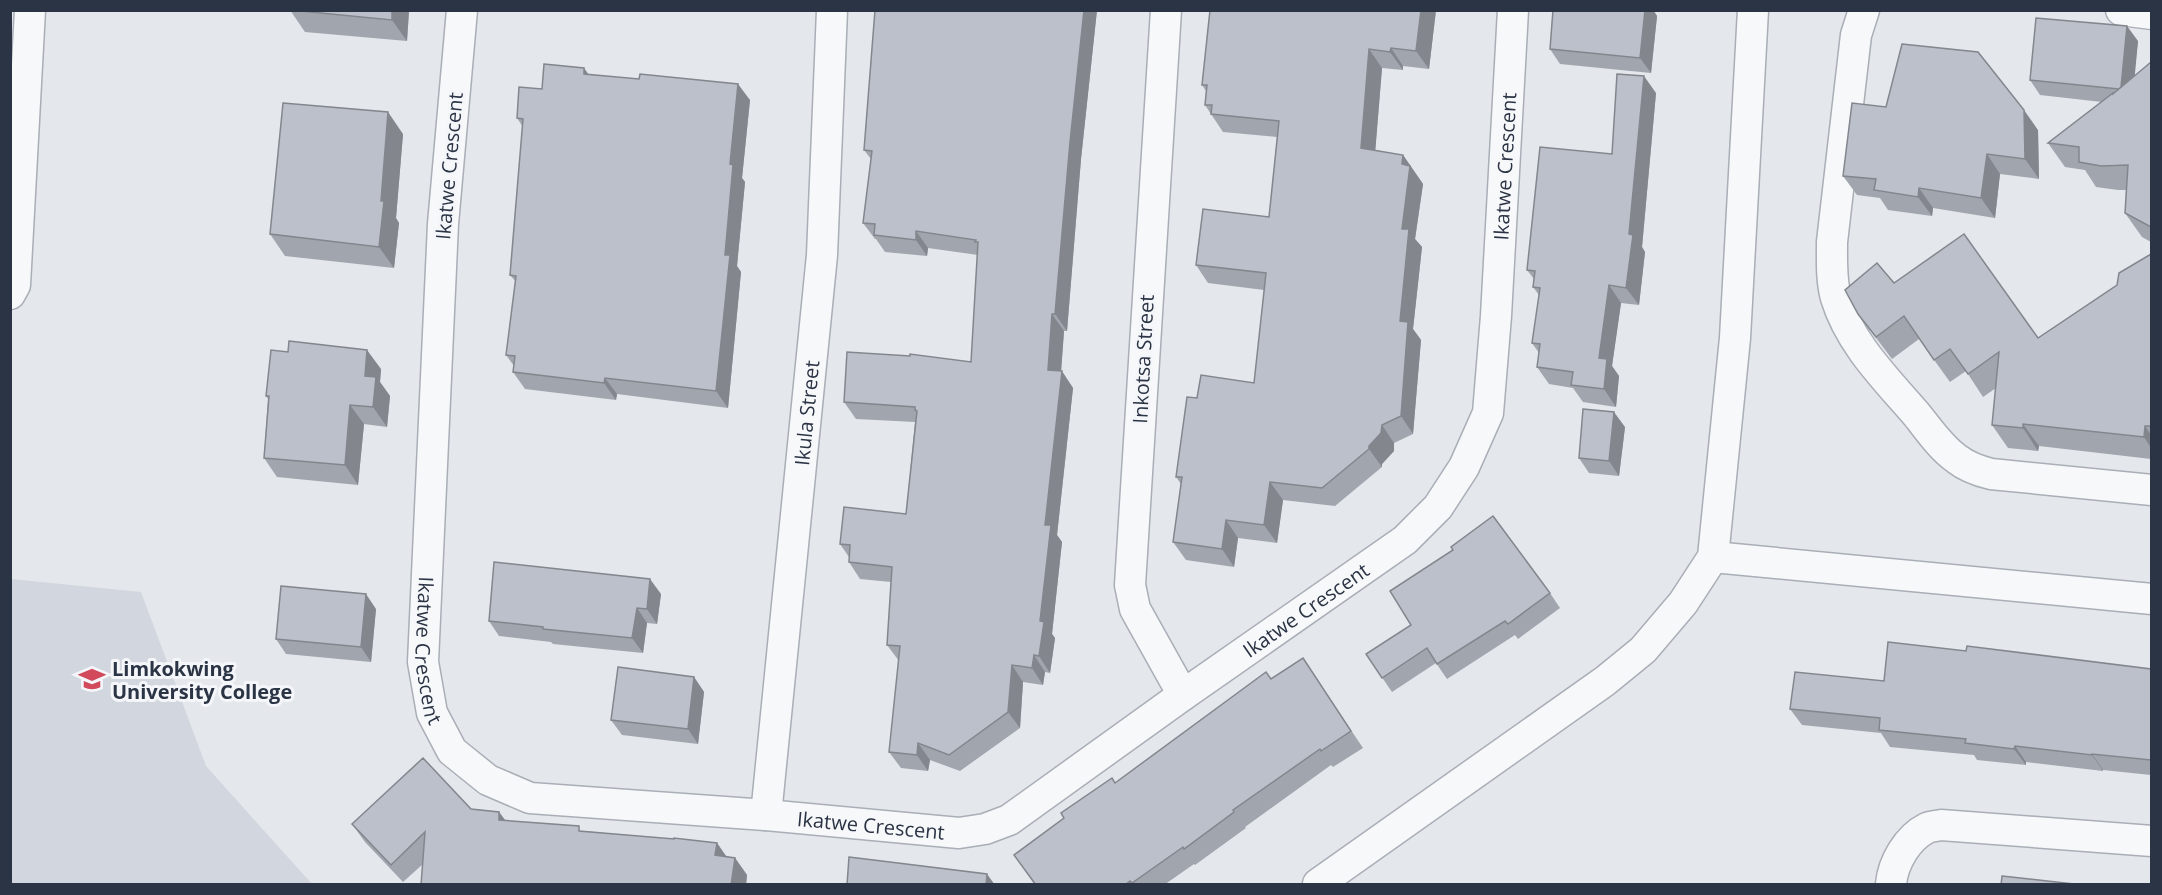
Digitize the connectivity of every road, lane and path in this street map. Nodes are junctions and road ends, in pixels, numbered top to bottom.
1 (30, 10) edge
2 (462, 10) edge
3 (832, 10) edge
4 (1166, 10) edge
5 (1513, 10) edge
6 (1753, 10) edge
7 (1864, 10) edge
8 (2121, 10) edge
9 (2151, 14) edge
10 (10, 294) edge
11 (2151, 490) edge
12 (1713, 557) junction
13 (2151, 599) edge
14 (1183, 695) junction
15 (766, 815) junction
16 (2151, 841) edge
17 (1318, 885) edge
18 (1891, 885) edge

1 - 10 street
2 - 15 street, Ikatwe Crescent
3 - 15 street, Ikula Street
4 - 14 street, Inkotsa Street
5 - 14 street, Ikatwe Crescent
6 - 12 street
7 - 11 street
8 - 9 street
12 - 13 street
12 - 17 street
14 - 15 street, Ikatwe Crescent
16 - 18 street

